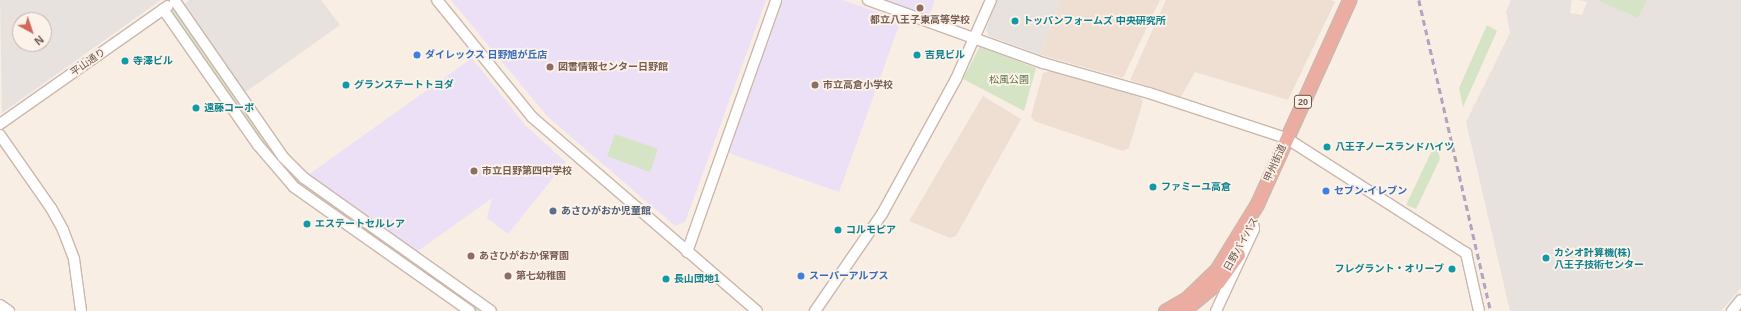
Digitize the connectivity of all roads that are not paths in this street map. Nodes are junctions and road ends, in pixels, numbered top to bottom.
1 (437, 0) edge
2 (776, 0) edge
3 (868, 0) edge
4 (991, 0) edge
5 (1349, 0) edge
6 (175, 1) edge
7 (163, 9) junction
8 (976, 38) junction
9 (0, 124) edge
10 (0, 135) edge
11 (1286, 138) junction
12 (1257, 204) junction
13 (1253, 223) junction
14 (687, 252) junction
15 (1741, 300) edge
16 (0, 305) edge
17 (1187, 307) edge
18 (9, 311) edge
19 (81, 311) edge
20 (470, 311) edge
21 (492, 311) edge
22 (757, 311) edge
23 (815, 311) edge
24 (1165, 311) edge
25 (1216, 311) edge
26 (1479, 311) edge
27 (1732, 311) edge

1 - 14 street
2 - 14 street
3 - 8 street
4 - 8 street
5 - 11 highway, 甲州街道 / 20
6 - 7 street, 平山通り
6 - 21 street
7 - 9 street, 平山通り
7 - 20 street
8 - 11 street
8 - 23 street
10 - 19 street
11 - 12 highway, 甲州街道 / 20
11 - 26 street
12 - 13 highway, 日野バイパス / 20
12 - 17 highway, 甲州街道 / 20
13 - 17 highway, 日野バイパス / 20
13 - 25 street
14 - 22 street
15 - 27 street
16 - 18 street
17 - 24 highway, 日野バイパス / 20

